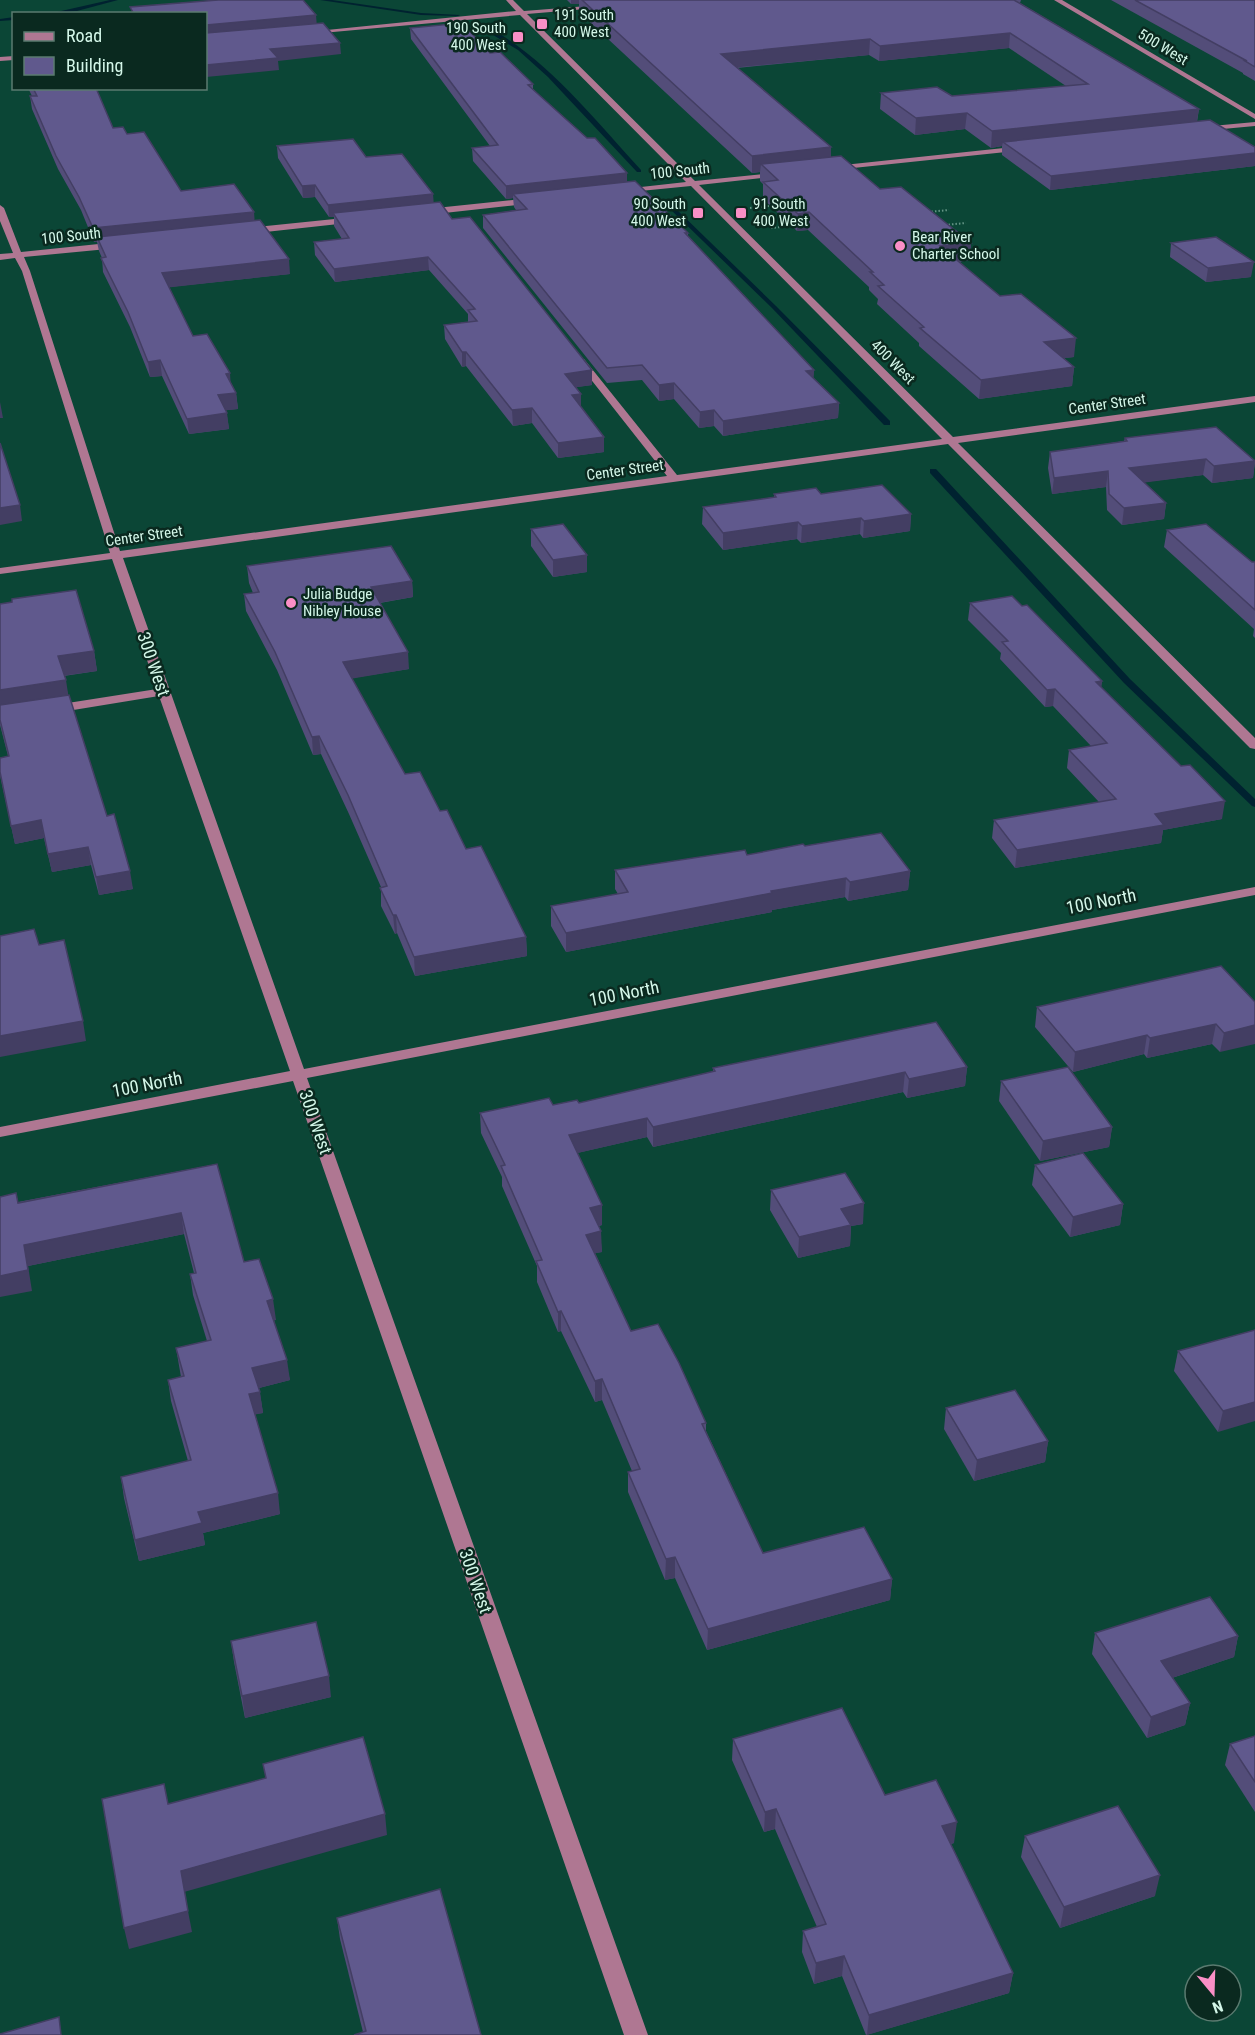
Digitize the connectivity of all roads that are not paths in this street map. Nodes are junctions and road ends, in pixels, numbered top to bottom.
1 (509, 0) edge
2 (1057, 0) edge
3 (612, 5) edge
4 (522, 13) junction
5 (298, 33) edge
6 (1255, 117) edge
7 (1255, 124) edge
8 (1189, 131) edge
9 (1036, 147) edge
10 (821, 170) edge
11 (788, 173) edge
12 (693, 184) junction
13 (612, 192) edge
14 (542, 200) edge
15 (0, 208) edge
16 (460, 208) junction
17 (414, 213) edge
18 (367, 218) edge
19 (471, 222) edge
20 (240, 232) edge
21 (124, 244) edge
22 (20, 255) junction
23 (0, 257) edge
24 (571, 349) edge
25 (1255, 399) edge
26 (951, 441) junction
27 (674, 478) junction
28 (116, 555) junction
29 (0, 571) edge
30 (164, 692) junction
31 (45, 710) edge
32 (1255, 745) edge
33 (1255, 891) edge
34 (299, 1075) junction
35 (0, 1132) edge
36 (636, 2035) edge

1 - 4 street, 400 West
2 - 6 street, 500 West
3 - 4 street
4 - 5 street
4 - 12 street, 400 West
7 - 8 street
9 - 10 street
11 - 12 street, 100 South
12 - 13 street, 100 South
12 - 26 street, 400 West
14 - 16 street
15 - 22 street, 300 West
16 - 17 street
16 - 19 street
18 - 20 street
21 - 22 street, 100 South
22 - 23 street, 100 South
22 - 28 street, 300 West
24 - 27 street
25 - 26 street, Center Street
26 - 27 street, Center Street
26 - 32 street, 400 West
27 - 28 street, Center Street
28 - 29 street, Center Street
28 - 30 street, 300 West
30 - 31 street
30 - 34 street, 300 West
33 - 34 street, 100 North
34 - 35 street, 100 North
34 - 36 street, 300 West

